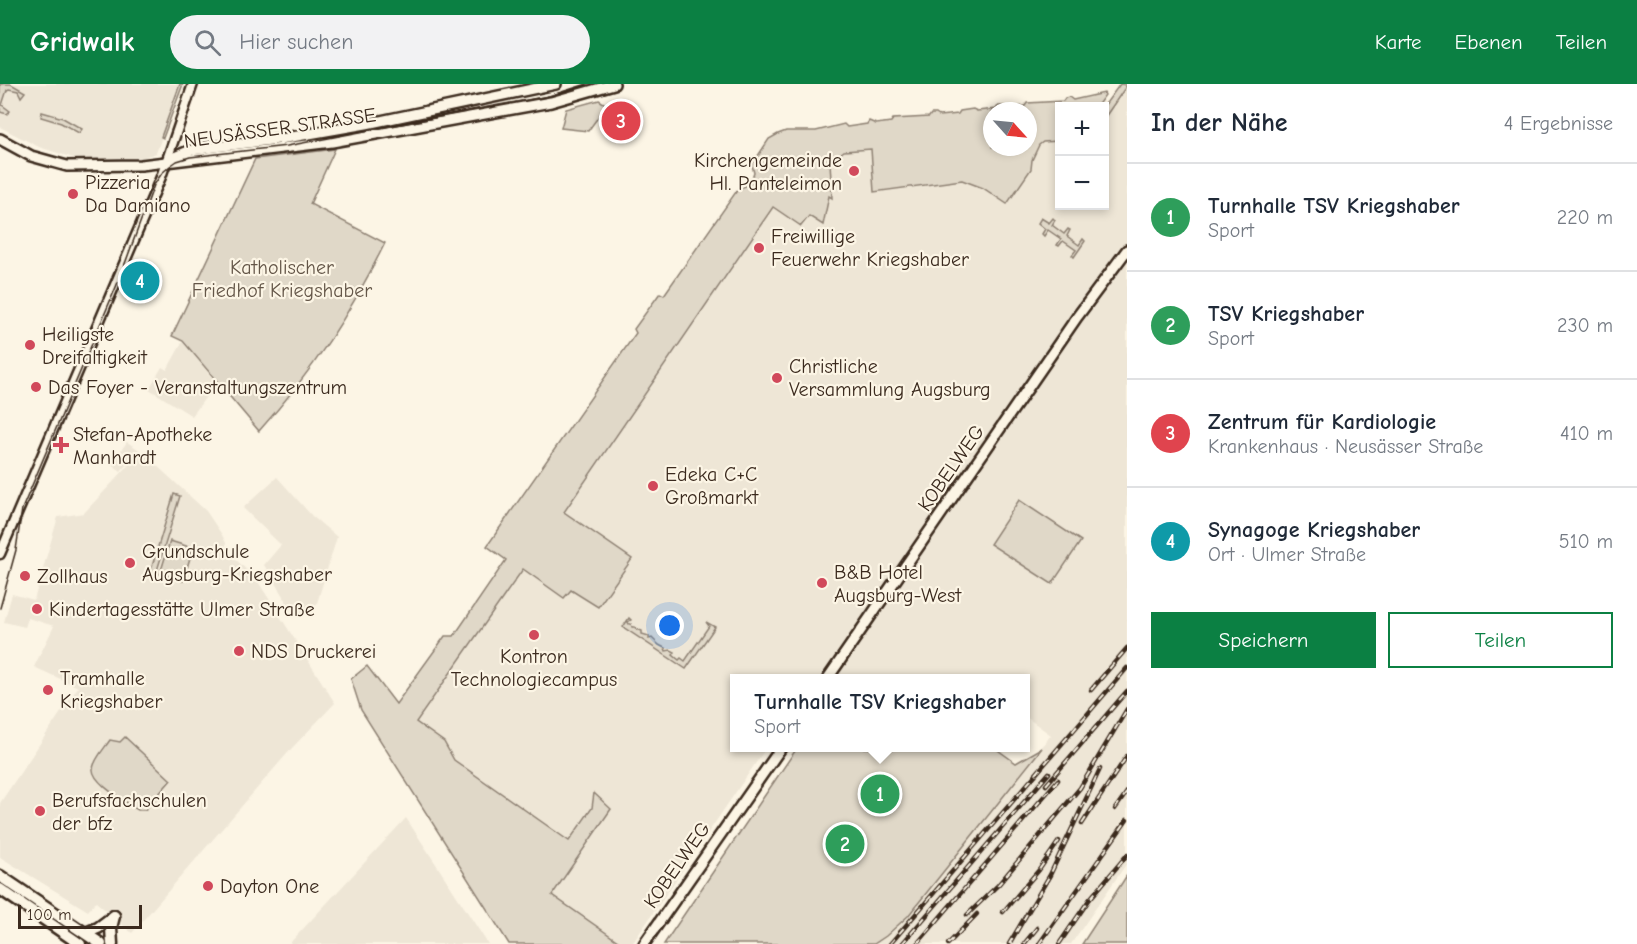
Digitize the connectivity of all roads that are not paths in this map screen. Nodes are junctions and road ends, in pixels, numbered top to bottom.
1 (193, 84) edge
2 (556, 84) edge
3 (614, 84) edge
4 (0, 139) edge
5 (165, 161) junction
6 (1127, 250) edge
7 (0, 554) edge
8 (831, 674) edge
9 (778, 752) edge
10 (0, 876) edge
11 (0, 889) edge
12 (86, 933) junction
13 (80, 944) edge
14 (101, 944) edge
15 (112, 944) edge
16 (644, 944) edge

1 - 5 street
2 - 5 main road, NEUSÄSSER STRASSE
3 - 5 main road, NEUSÄSSER STRASSE
4 - 5 main road
5 - 7 street
6 - 8 main road, KOBELWEG
9 - 16 main road, KOBELWEG
10 - 12 highway
11 - 13 highway
12 - 14 highway
12 - 15 highway

